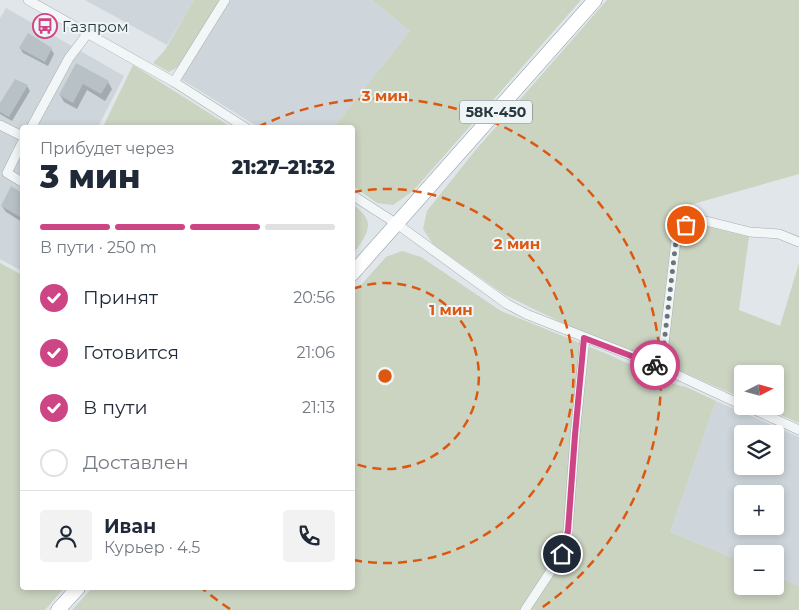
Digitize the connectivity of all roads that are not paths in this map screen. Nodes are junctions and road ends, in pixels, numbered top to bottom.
1 (28, 0) edge
2 (225, 0) edge
3 (595, 0) edge
4 (88, 33) junction
5 (174, 82) junction
6 (0, 125) edge
7 (33, 125) edge
8 (241, 125) edge
9 (20, 135) edge
10 (20, 148) edge
11 (20, 181) edge
12 (355, 197) edge
13 (397, 224) junction
14 (799, 242) edge
15 (355, 271) edge
16 (584, 338) junction
17 (658, 366) junction
18 (734, 401) edge
19 (766, 415) edge
20 (799, 430) edge
21 (76, 590) edge
22 (58, 610) edge
23 (525, 610) edge

1 - 4 street
2 - 5 street
3 - 13 highway, 58К-450
4 - 5 street
4 - 7 street
5 - 8 street
6 - 9 street
10 - 11 street
12 - 13 street
13 - 15 highway, 58К-450
13 - 16 street
14 - 17 street
16 - 17 street
16 - 23 street
17 - 18 street
19 - 20 street
21 - 22 highway

